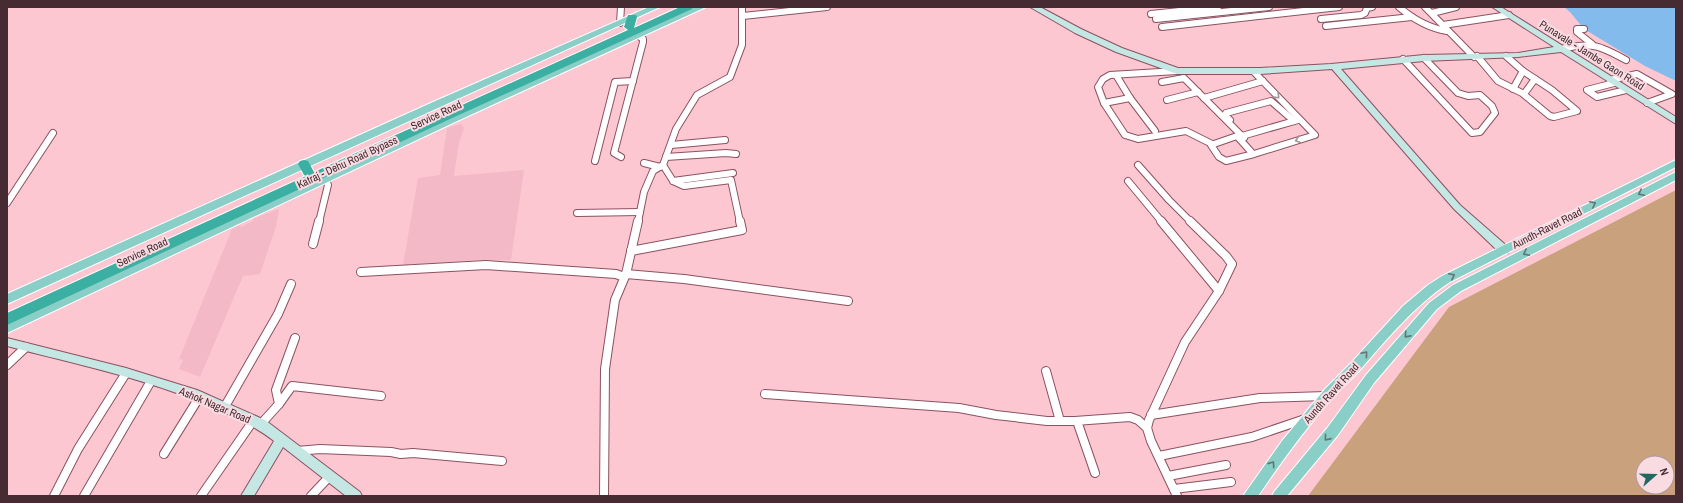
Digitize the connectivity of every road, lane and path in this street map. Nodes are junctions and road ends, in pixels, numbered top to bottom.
1 (621, 7) edge
2 (656, 7) edge
3 (688, 7) edge
4 (702, 7) edge
5 (742, 7) edge
6 (827, 7) edge
7 (1034, 7) edge
8 (1218, 7) edge
9 (1269, 7) edge
10 (1339, 7) edge
11 (1399, 7) edge
12 (1425, 7) edge
13 (1456, 7) edge
14 (1496, 7) edge
15 (669, 8) edge
16 (1366, 8) edge
17 (1432, 13) junction
18 (1151, 14) dead end
19 (1509, 15) junction
20 (743, 16) junction
21 (1412, 17) junction
22 (1156, 19) dead end
23 (1321, 19) dead end
24 (627, 22) junction
25 (1443, 25) junction
26 (1326, 26) dead end
27 (1162, 27) dead end
28 (1584, 29) dead end
29 (1447, 31) junction
30 (639, 36) junction
31 (1592, 44) junction
32 (1561, 49) junction
33 (1476, 56) junction
34 (1506, 56) junction
35 (1424, 58) junction
36 (1403, 59) junction
37 (1626, 60) dead end
38 (1334, 66) junction
39 (1523, 71) junction
40 (1254, 72) junction
41 (1175, 74) junction
42 (1116, 75) junction
43 (1535, 79) junction
44 (633, 81) junction
45 (1263, 81) junction
46 (1612, 81) junction
47 (1162, 82) dead end
48 (520, 86) junction
49 (1513, 89) junction
50 (1626, 90) junction
51 (1198, 92) junction
52 (1524, 94) junction
53 (1130, 98) junction
54 (1204, 98) junction
55 (1167, 100) dead end
56 (1104, 102) junction
57 (1647, 103) junction
58 (1298, 120) junction
59 (1676, 121) edge
60 (1155, 131) dead end
61 (53, 133) dead end
62 (1244, 135) junction
63 (725, 140) dead end
64 (1212, 144) junction
65 (671, 145) junction
66 (1255, 153) junction
67 (736, 154) dead end
68 (620, 157) dead end
69 (666, 157) junction
70 (595, 161) dead end
71 (1676, 162) edge
72 (644, 163) dead end
73 (1138, 165) dead end
74 (662, 166) junction
75 (306, 168) junction
76 (734, 173) dead end
77 (1676, 176) edge
78 (326, 179) junction
79 (673, 181) junction
80 (1128, 181) dead end
81 (7, 203) edge
82 (640, 212) junction
83 (577, 213) dead end
84 (313, 244) dead end
85 (1504, 250) junction
86 (631, 251) junction
87 (361, 272) dead end
88 (625, 276) junction
89 (291, 284) dead end
90 (1218, 291) junction
91 (1420, 297) joint
92 (7, 299) edge
93 (848, 301) dead end
94 (1433, 306) joint
95 (7, 310) edge
96 (7, 319) edge
97 (7, 328) edge
98 (295, 338) dead end
99 (8, 344) edge
100 (26, 347) junction
101 (7, 365) edge
102 (1046, 371) dead end
103 (126, 373) junction
104 (151, 381) junction
105 (765, 394) dead end
106 (200, 396) junction
107 (381, 396) dead end
108 (1326, 396) junction
109 (279, 404) junction
110 (224, 408) junction
111 (1151, 415) junction
112 (1308, 419) junction
113 (1060, 421) junction
114 (1077, 421) junction
115 (257, 423) junction
116 (1147, 428) junction
117 (281, 440) junction
118 (296, 451) junction
119 (164, 454) dead end
120 (1159, 456) junction
121 (502, 461) dead end
122 (1226, 465) dead end
123 (1095, 472) dead end
124 (329, 476) junction
125 (1168, 476) junction
126 (1231, 482) dead end
127 (1176, 493) edge
128 (54, 496) edge
129 (84, 496) edge
130 (201, 496) edge
131 (247, 496) edge
132 (311, 496) edge
133 (356, 496) edge
134 (604, 496) edge
135 (1250, 496) edge
136 (1279, 496) edge

1 - 24 street
2 - 24 main road
3 - 48 highway, Katraj - Dehu Road Bypass
4 - 30 main road, Service Road
5 - 20 street
6 - 20 street
7 - 41 street
8 - 18 street
9 - 22 street
10 - 27 street
11 - 21 street
12 - 17 street
13 - 17 street
14 - 19 street, Punavale - Jambe Gaon Road
15 - 24 highway, Katraj - Dehu Road Bypass
16 - 23 street
17 - 25 street
19 - 25 street
19 - 32 street, Punavale - Jambe Gaon Road
20 - 65 street
21 - 26 street
21 - 29 street
24 - 75 highway, Katraj - Dehu Road Bypass
25 - 29 street
28 - 31 street
29 - 33 street
30 - 44 street
30 - 48 main road, Service Road
31 - 32 street
31 - 37 street
32 - 34 street
32 - 46 street, Punavale - Jambe Gaon Road
33 - 34 street
33 - 35 street
33 - 49 street
34 - 39 street
35 - 36 street
35 - 36 street
36 - 38 street
38 - 40 street
38 - 85 street
39 - 43 street
39 - 49 street
40 - 41 street
40 - 45 street
41 - 42 street
41 - 47 street
41 - 51 street
42 - 53 street
42 - 56 street
43 - 52 street
43 - 52 street
44 - 68 street
44 - 70 street
45 - 54 street
45 -> 58 street
46 - 50 street, Punavale - Jambe Gaon Road
46 - 50 street
46 - 57 street
48 - 78 main road, Service Road
48 - 96 highway, Katraj - Dehu Road Bypass
49 - 52 street
50 - 57 street, Punavale - Jambe Gaon Road
51 - 54 street
51 - 55 street
53 - 56 street
53 - 60 street
54 - 62 street
56 - 64 street
57 - 59 street, Punavale - Jambe Gaon Road
58 - 62 street
58 - 62 street
58 -> 66 street
61 - 81 street
62 - 66 street
63 - 65 street
64 - 66 street
64 - 66 street
65 - 69 street
67 - 69 street
69 - 74 street
85 -> 71 main road, Aundh-Ravet Road
72 - 74 street
73 - 90 street
74 - 79 street
74 - 82 street
75 - 92 main road, Service Road
75 - 95 highway, Katraj - Dehu Road Bypass
76 - 79 street
77 -> 94 main road, Aundh-Ravet Road
78 - 84 street
78 - 97 main road, Service Road
79 - 86 street
80 - 90 street
82 - 83 street
82 - 86 street
91 -> 85 main road, Aundh-Ravet Road
86 - 88 street
87 - 88 street
88 - 93 street
88 - 134 street
89 - 110 street
90 - 111 street
108 -> 91 main road, Aundh Ravet Road
94 -> 136 main road, Aundh Ravet Road
98 - 109 street
99 - 100 street, Ashok Nagar Road
100 - 101 street
100 - 103 street, Ashok Nagar Road
102 - 113 street
103 - 104 street, Ashok Nagar Road
103 - 128 street
104 - 106 street, Ashok Nagar Road
104 - 129 street
105 - 113 street
106 - 110 street, Ashok Nagar Road
106 - 119 street
107 - 109 street
108 - 111 street
108 - 112 main road, Aundh Ravet Road
109 - 115 street
110 - 115 street, Ashok Nagar Road
111 - 116 street
112 - 120 street
135 -> 112 main road, Aundh Ravet Road
113 - 114 street
114 - 116 street
114 - 123 street
115 - 117 street, Ashok Nagar Road
115 - 130 street
116 - 120 street
117 - 118 street, Ashok Nagar Road
117 - 131 street
118 - 121 street
118 - 124 street, Ashok Nagar Road
120 - 125 street
122 - 125 street
124 - 132 street
124 - 133 street, Ashok Nagar Road
125 - 127 street
126 - 127 street

